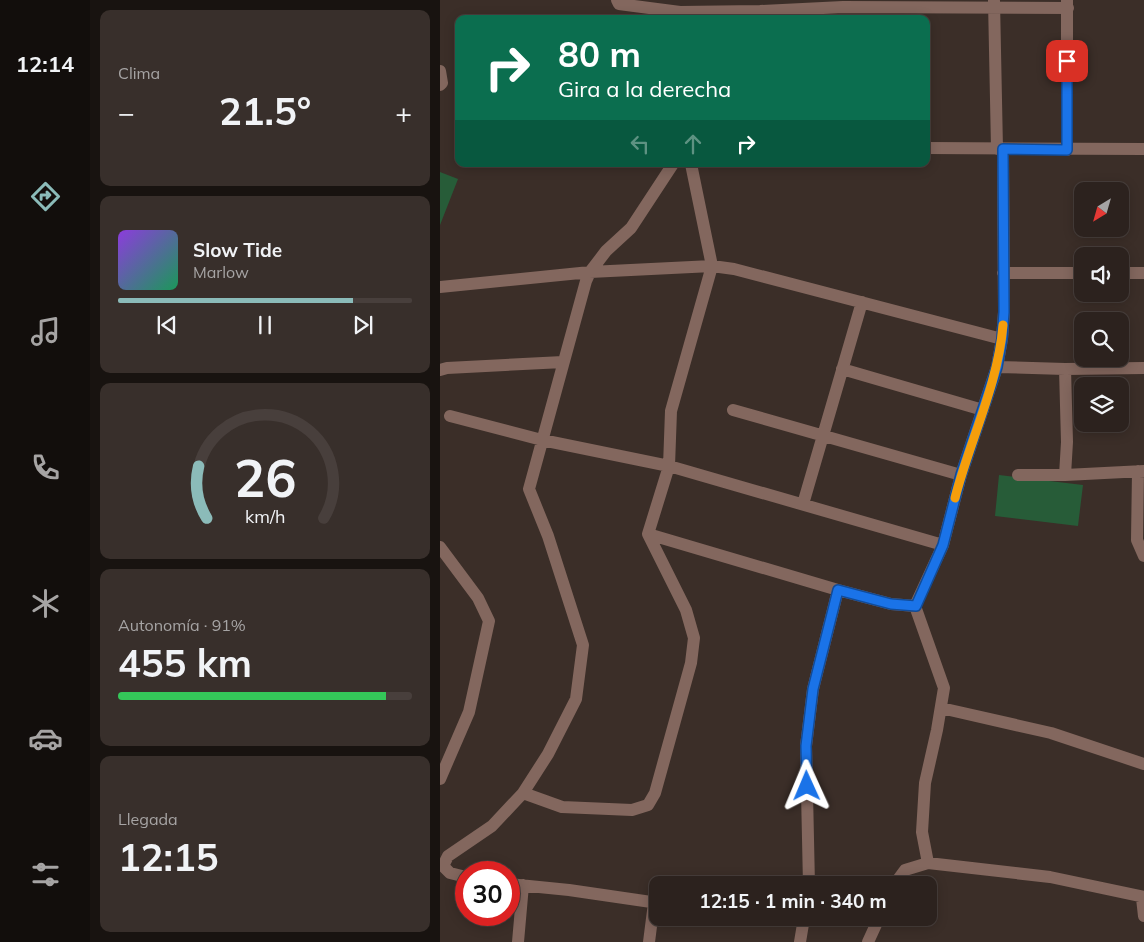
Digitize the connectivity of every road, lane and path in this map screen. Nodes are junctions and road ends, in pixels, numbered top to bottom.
1 (617, 0) edge
2 (994, 4) edge
3 (1067, 4) edge
4 (843, 8) edge
5 (910, 9) edge
6 (680, 10) edge
7 (760, 10) edge
8 (440, 71) edge
9 (440, 86) edge
10 (930, 148) edge
11 (1000, 149) junction
12 (1144, 149) edge
13 (1067, 150) junction
14 (671, 167) edge
15 (692, 167) edge
16 (712, 266) junction
17 (590, 272) junction
18 (1003, 273) junction
19 (1074, 273) edge
20 (1129, 273) edge
21 (1144, 273) edge
22 (440, 287) edge
23 (862, 302) junction
24 (1002, 339) junction
25 (564, 362) junction
26 (997, 367) junction
27 (1144, 368) edge
28 (842, 369) junction
29 (1065, 369) junction
30 (440, 370) edge
31 (734, 410) dead end
32 (982, 410) junction
33 (450, 416) dead end
34 (823, 436) junction
35 (542, 440) junction
36 (668, 466) junction
37 (1141, 472) edge
38 (961, 475) junction
39 (1018, 475) dead end
40 (1065, 475) junction
41 (803, 504) junction
42 (648, 534) junction
43 (943, 545) junction
44 (440, 548) edge
45 (1144, 556) edge
46 (838, 590) junction
47 (916, 606) junction
48 (941, 708) junction
49 (1144, 764) edge
50 (440, 779) edge
51 (523, 793) junction
52 (928, 864) junction
53 (455, 875) edge
54 (809, 876) edge
55 (901, 876) edge
56 (520, 885) edge
57 (524, 885) junction
58 (1143, 897) edge
59 (649, 902) edge
60 (1144, 916) edge
61 (652, 926) edge
62 (804, 926) edge
63 (875, 926) edge
64 (804, 940) edge
65 (518, 942) edge
66 (649, 942) edge
67 (868, 942) edge

1 - 6 street
2 - 3 street
2 - 5 street
2 - 11 street
3 - 13 street
4 - 5 street
4 - 7 street
6 - 7 street
8 - 9 street
10 - 11 street
11 - 13 street
11 - 18 street
12 - 13 street
14 - 17 street
15 - 16 street
16 - 17 street
16 - 23 street
16 - 36 street
17 - 22 street
17 - 25 street
18 - 19 street
18 - 24 street
20 - 21 street
23 - 24 street
23 - 28 street
24 - 26 street
25 - 30 street
25 - 35 street
26 - 29 street
26 - 32 street
27 - 29 street
28 - 32 street
28 - 34 street
29 - 40 street
31 - 34 street
32 - 38 street
33 - 35 street
34 - 38 street
34 - 41 street
35 - 36 street
35 - 51 street
36 - 41 street
36 - 42 street
37 - 40 street
37 - 45 street
38 - 43 street
39 - 40 street
41 - 43 street
42 - 46 street
42 - 51 street
43 - 47 street
44 - 50 street
46 - 47 street
46 - 54 street
47 - 48 street
48 - 49 street
48 - 52 street
51 - 53 street
52 - 55 street
52 - 58 street
56 - 57 street
57 - 59 street
57 - 65 street
58 - 60 street
61 - 66 street
62 - 64 street
63 - 67 street

